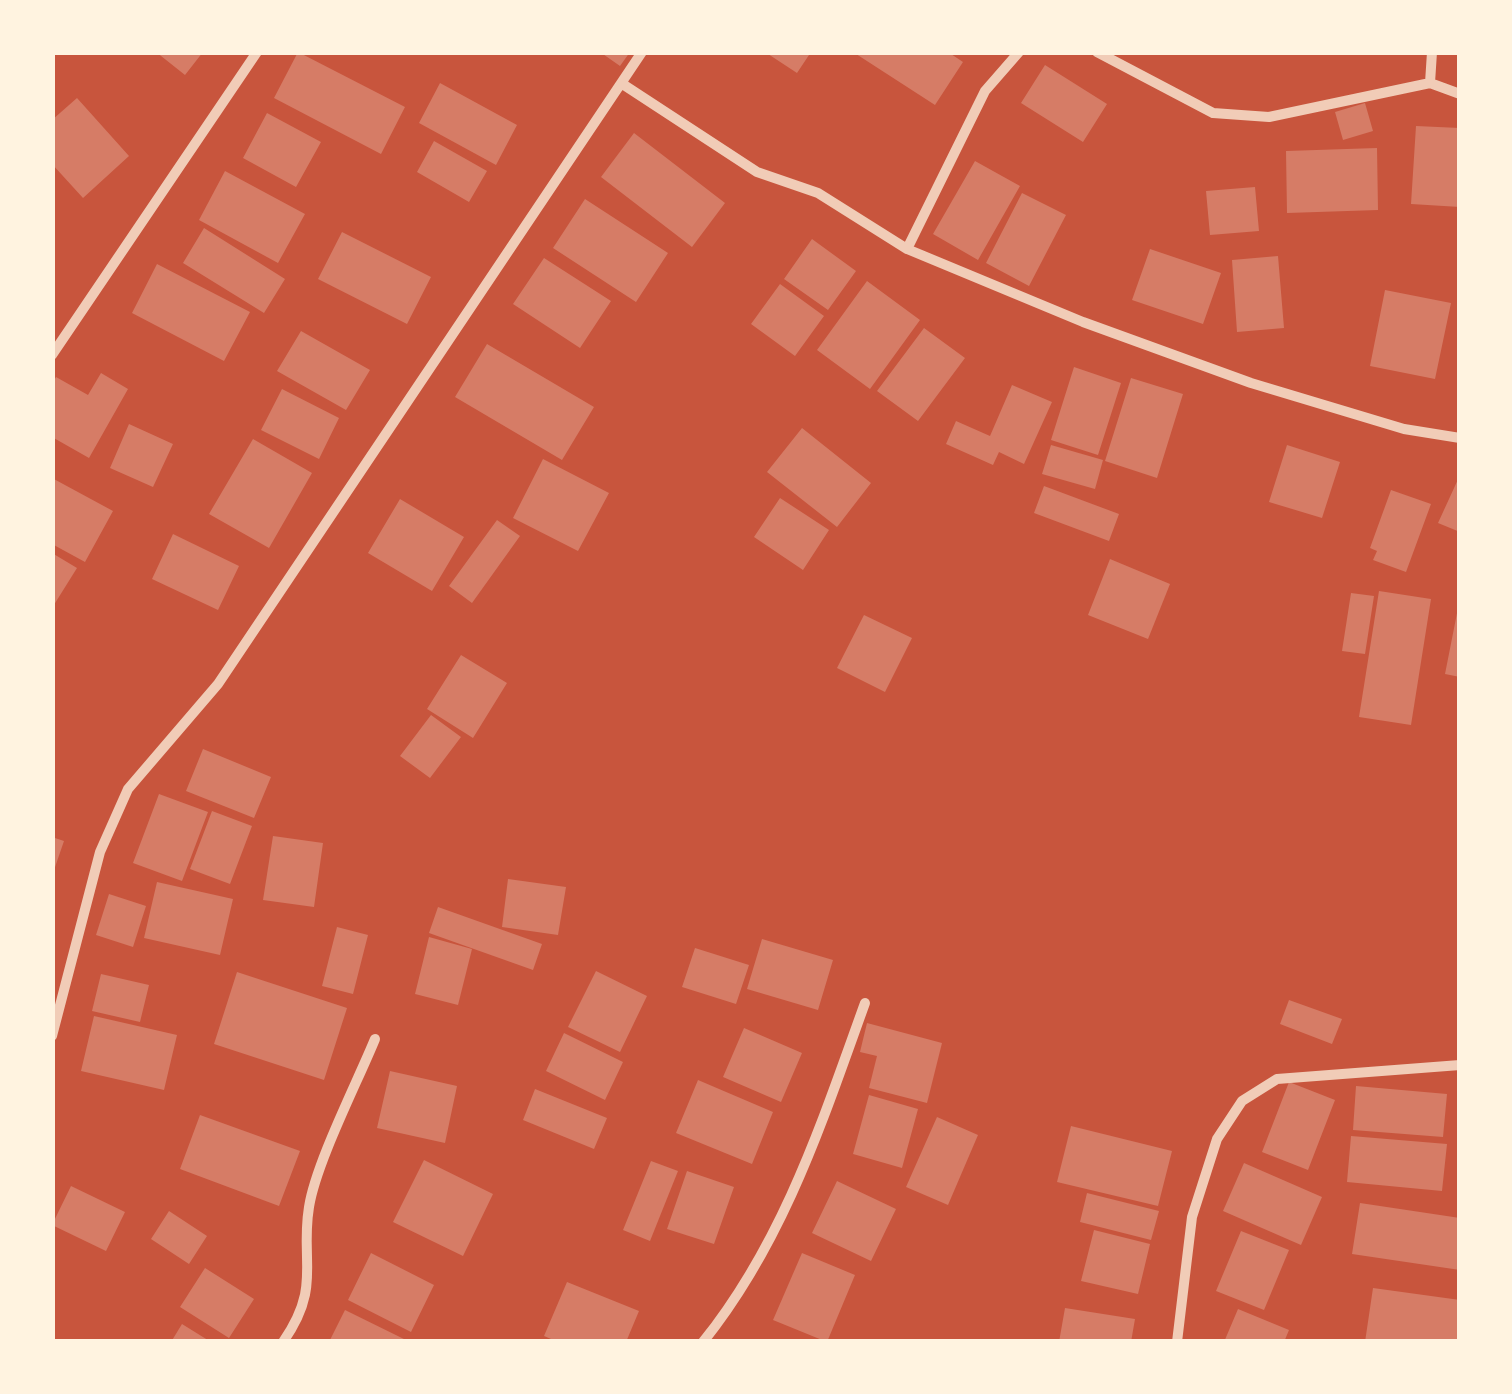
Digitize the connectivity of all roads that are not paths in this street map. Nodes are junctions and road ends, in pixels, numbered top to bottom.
1 (257, 52) edge
2 (642, 52) edge
3 (1019, 52) edge
4 (1097, 52) edge
5 (1432, 52) edge
6 (1430, 83) junction
7 (624, 85) junction
8 (1460, 94) edge
9 (907, 249) junction
10 (52, 355) edge
11 (1460, 438) edge
12 (865, 1003) dead end
13 (52, 1036) edge
14 (375, 1039) dead end
15 (1460, 1065) edge
16 (284, 1342) edge
17 (703, 1342) edge
18 (1177, 1342) edge

1 - 10 street
2 - 7 street
3 - 9 street
4 - 6 street
5 - 6 street
6 - 8 street
7 - 9 street
7 - 13 street
9 - 11 street
12 - 17 street
14 - 16 street
15 - 18 street

